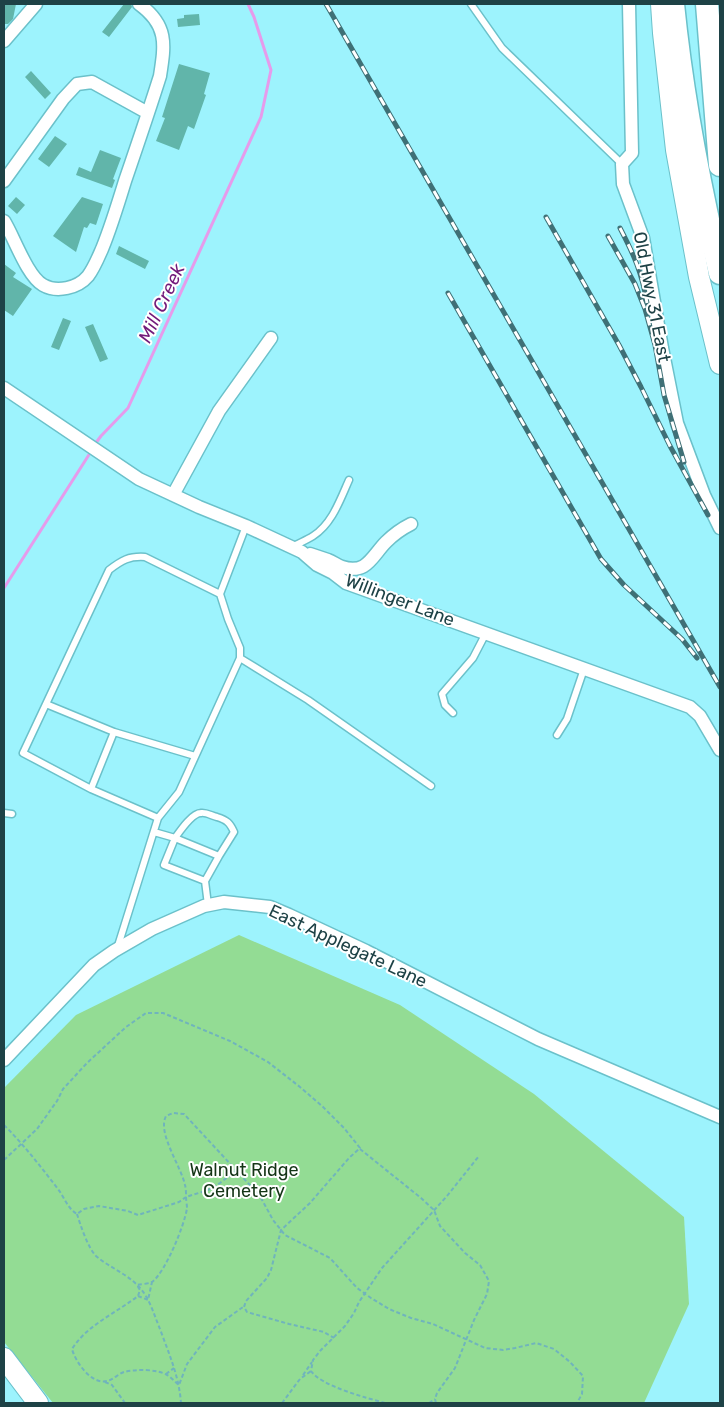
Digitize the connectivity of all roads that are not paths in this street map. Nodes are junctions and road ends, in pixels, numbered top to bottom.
1 (36, 4) edge
2 (139, 4) edge
3 (471, 4) edge
4 (629, 4) edge
5 (661, 4) edge
6 (673, 4) edge
7 (706, 4) edge
8 (4, 41) edge
9 (148, 113) junction
10 (622, 164) junction
11 (720, 166) edge
12 (4, 181) edge
13 (4, 221) edge
14 (720, 273) edge
15 (271, 338) dead end
16 (720, 364) edge
17 (4, 388) edge
18 (349, 480) dead end
19 (173, 495) junction
20 (411, 524) dead end
21 (246, 526) junction
22 (720, 528) edge
23 (297, 549) junction
24 (220, 594) junction
25 (486, 633) junction
26 (240, 658) junction
27 (584, 669) junction
28 (46, 704) junction
29 (453, 712) dead end
30 (114, 732) junction
31 (557, 735) dead end
32 (720, 750) edge
33 (195, 756) junction
34 (431, 786) dead end
35 (92, 789) junction
36 (4, 813) edge
37 (12, 814) dead end
38 (158, 818) junction
39 (154, 832) junction
40 (175, 838) junction
41 (220, 856) junction
42 (205, 881) junction
43 (208, 905) junction
44 (116, 950) junction
45 (4, 1060) edge
46 (720, 1117) edge
47 (4, 1358) edge
48 (38, 1403) edge

1 - 8 street
2 - 9 street
3 - 10 lane
4 - 10 street
5 - 16 main road
6 - 14 highway
7 - 11 highway
9 - 12 street
9 - 13 street
10 - 22 street, Old Hwy 31 East
15 - 19 street
17 - 19 street, Willinger Lane
18 - 23 lane
19 - 21 street, Willinger Lane
20 - 23 street
21 - 23 street, Willinger Lane
21 - 24 lane
23 - 25 street, Willinger Lane
24 - 26 lane
24 - 28 lane
25 - 27 street, Willinger Lane
25 - 29 lane
26 - 33 lane
26 - 34 lane
27 - 31 lane
27 - 32 street, Willinger Lane
28 - 30 lane
28 - 35 lane
30 - 33 lane
30 - 35 lane
33 - 38 lane
35 - 38 lane
36 - 37 lane
38 - 39 lane
39 - 40 lane
39 - 44 lane
40 - 41 lane
40 - 41 lane
40 - 42 lane
41 - 42 lane
42 - 43 lane
43 - 44 street, East Applegate Lane
43 - 46 street, East Applegate Lane
44 - 45 street, East Applegate Lane
47 - 48 main road

